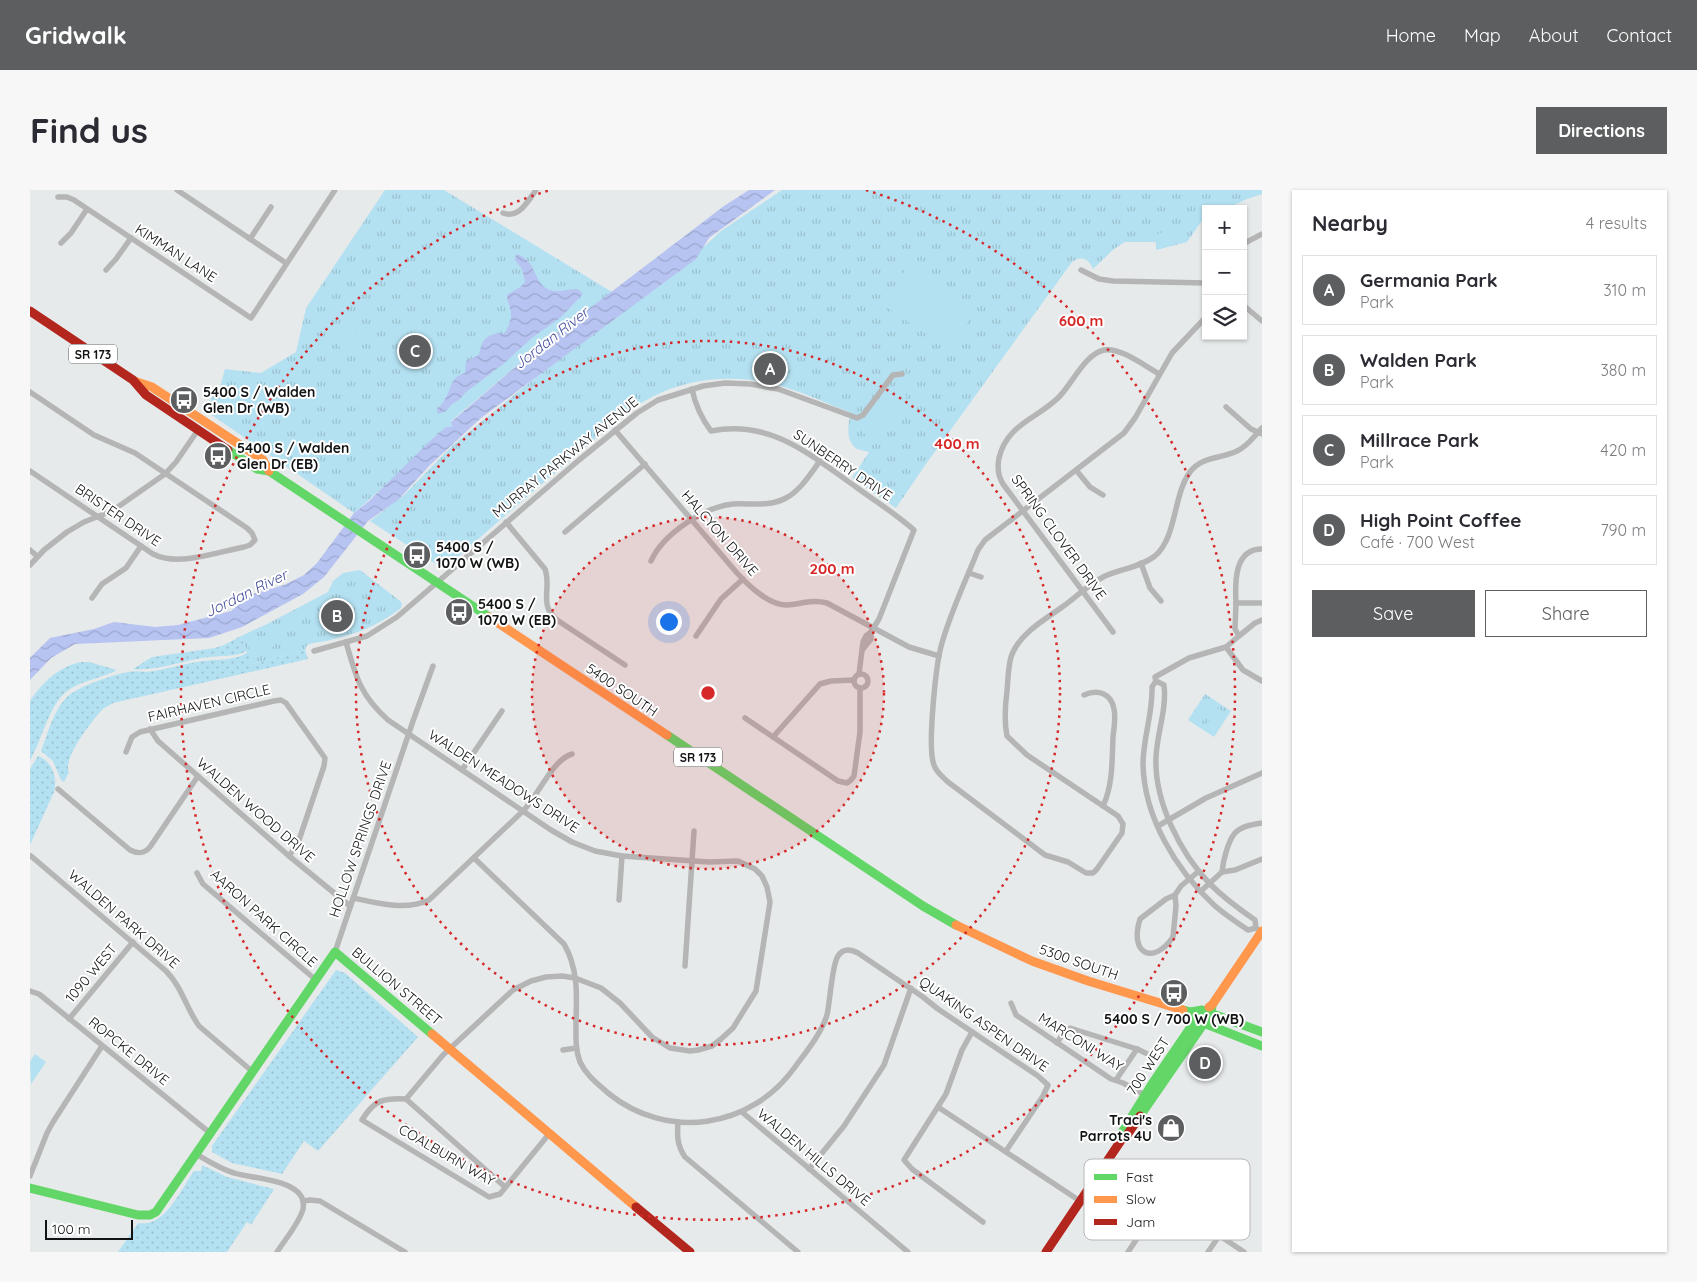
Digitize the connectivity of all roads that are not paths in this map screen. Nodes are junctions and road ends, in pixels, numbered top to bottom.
1 (177, 190) edge
2 (335, 190) edge
3 (536, 190) edge
4 (185, 192) edge
5 (58, 197) dead end
6 (271, 207) dead end
7 (87, 209) junction
8 (503, 213) dead end
9 (1262, 234) edge
10 (131, 238) junction
11 (250, 239) junction
12 (1247, 242) edge
13 (61, 243) dead end
14 (286, 263) junction
15 (106, 270) dead end
16 (1081, 270) dead end
17 (1202, 283) edge
18 (1247, 308) edge
19 (30, 312) edge
20 (1202, 321) edge
21 (1262, 321) edge
22 (902, 374) dead end
23 (1159, 374) junction
24 (133, 380) junction
25 (692, 388) junction
26 (30, 392) edge
27 (1226, 407) dead end
28 (198, 430) junction
29 (615, 430) junction
30 (1261, 431) edge
31 (820, 461) junction
32 (644, 464) junction
33 (1076, 470) junction
34 (30, 471) edge
35 (269, 471) junction
36 (165, 474) junction
37 (1104, 495) dead end
38 (1022, 511) junction
39 (99, 517) junction
40 (692, 520) junction
41 (506, 522) junction
42 (565, 532) dead end
43 (141, 546) junction
44 (1262, 549) edge
45 (30, 550) edge
46 (38, 556) junction
47 (652, 561) dead end
48 (1141, 563) junction
49 (30, 565) edge
50 (969, 573) junction
51 (981, 577) dead end
52 (742, 579) junction
53 (437, 582) junction
54 (1082, 591) junction
55 (92, 598) dead end
56 (1161, 601) dead end
57 (1236, 603) junction
58 (1262, 603) edge
59 (1262, 620) edge
60 (872, 630) junction
61 (1113, 632) dead end
62 (696, 636) dead end
63 (1239, 636) junction
64 (346, 642) junction
65 (1226, 647) junction
66 (314, 651) dead end
67 (939, 656) junction
68 (625, 665) dead end
69 (434, 666) dead end
70 (859, 674) junction
71 (1156, 679) junction
72 (854, 680) junction
73 (1262, 682) edge
74 (860, 688) junction
75 (1084, 695) dead end
76 (502, 711) dead end
77 (745, 718) dead end
78 (150, 729) junction
79 (409, 734) junction
80 (773, 737) junction
81 (126, 752) dead end
82 (572, 754) dead end
83 (462, 770) junction
84 (1262, 774) edge
85 (198, 776) junction
86 (58, 789) dead end
87 (1103, 806) junction
88 (523, 811) junction
89 (1168, 820) junction
90 (1262, 822) edge
91 (1158, 826) junction
92 (694, 831) dead end
93 (30, 856) edge
94 (290, 856) junction
95 (622, 856) junction
96 (474, 858) junction
97 (1262, 859) edge
98 (692, 862) junction
99 (1199, 871) junction
100 (1222, 872) junction
101 (197, 873) dead end
102 (1190, 878) junction
103 (1209, 883) junction
104 (1201, 891) junction
105 (1175, 895) junction
106 (353, 898) junction
107 (619, 900) dead end
108 (350, 906) junction
109 (962, 929) joint
110 (1260, 930) edge
111 (133, 942) junction
112 (335, 952) junction
113 (684, 966) dead end
114 (575, 978) junction
115 (316, 980) junction
116 (911, 988) junction
117 (30, 991) edge
118 (1011, 1003) dead end
119 (1208, 1009) junction
120 (69, 1019) junction
121 (1197, 1019) junction
122 (972, 1032) junction
123 (1262, 1032) edge
124 (1057, 1043) junction
125 (102, 1046) junction
126 (1262, 1046) edge
127 (576, 1048) junction
128 (1137, 1049) junction
129 (450, 1050) junction
130 (563, 1050) dead end
131 (1152, 1056) dead end
132 (253, 1072) junction
133 (1116, 1080) junction
134 (1145, 1095) junction
135 (406, 1099) junction
136 (938, 1107) junction
137 (742, 1112) junction
138 (678, 1122) junction
139 (210, 1133) junction
140 (549, 1134) junction
141 (1122, 1139) junction
142 (1006, 1151) junction
143 (196, 1154) junction
144 (1108, 1159) edge
145 (809, 1169) junction
146 (30, 1176) edge
147 (505, 1187) junction
148 (30, 1188) edge
149 (1084, 1194) edge
150 (1080, 1200) junction
151 (303, 1201) junction
152 (983, 1222) dead end
153 (1136, 1240) edge
154 (1216, 1240) edge
155 (1225, 1240) edge
156 (277, 1252) edge
157 (405, 1252) edge
158 (690, 1252) edge
159 (798, 1252) edge
160 (908, 1252) edge
161 (1046, 1252) edge
162 (1128, 1252) edge
163 (1208, 1252) edge
164 (1244, 1252) edge

1 - 4 street
2 - 14 street
3 - 8 street
4 - 11 street
5 - 7 street, KIMMAN LANE
6 - 11 street
7 - 10 street, KIMMAN LANE
7 - 13 street
9 - 12 street
10 - 14 street, KIMMAN LANE
10 - 15 street
11 - 14 street
16 - 17 street
18 - 21 street
19 - 24 main road, 5400 SOUTH / SR 173
20 - 23 street
22 - 25 street, MURRAY PARKWAY AVENUE
23 - 33 street
23 - 38 street, SPRING CLOVER DRIVE
24 - 28 main road, 5400 SOUTH / SR 173
24 - 35 main road, 5400 SOUTH / SR 173
25 - 29 street, MURRAY PARKWAY AVENUE
25 - 31 street, SUNBERRY DRIVE
26 - 36 street
27 - 30 street
28 - 35 main road, 5400 SOUTH / SR 173
28 - 36 street
29 - 32 street, HALCYON DRIVE
29 - 41 street, MURRAY PARKWAY AVENUE
30 - 48 street
31 - 40 street
31 - 60 street, SUNBERRY DRIVE
32 - 40 street, HALCYON DRIVE
32 - 42 street
33 - 37 street
33 - 38 street
34 - 39 street, BRISTER DRIVE
35 - 53 main road, 5400 SOUTH / SR 173
36 - 39 street
36 - 43 street, BRISTER DRIVE
38 - 50 street
38 - 54 street, SPRING CLOVER DRIVE
39 - 43 street, BRISTER DRIVE
39 - 46 street
40 - 47 street
40 - 52 street, HALCYON DRIVE
41 - 53 street, MURRAY PARKWAY AVENUE
41 - 68 street
43 - 55 street
44 - 57 street
45 - 46 street
46 - 49 street
48 - 54 street
48 - 56 street
50 - 51 street
50 - 67 street
52 - 60 street, HALCYON DRIVE
52 - 62 street
53 - 64 street, MURRAY PARKWAY AVENUE
53 - 109 main road, 5400 SOUTH / SR 173
54 - 61 street, SPRING CLOVER DRIVE
54 - 87 street
57 - 58 street
57 - 63 street
59 - 63 street
60 - 67 street, HALCYON DRIVE
60 - 70 street
63 - 65 street
64 - 66 street, MURRAY PARKWAY AVENUE
64 - 79 street, WALDEN MEADOWS DRIVE
65 - 71 street
65 - 73 street
67 - 87 street
69 - 79 street, HOLLOW SPRINGS DRIVE
70 - 72 street
70 - 74 street
71 - 89 street
71 - 91 street
72 - 74 street
72 - 80 street
74 - 80 street
75 - 87 street
76 - 83 street
77 - 80 street
78 - 81 street, FAIRHAVEN CIRCLE
78 - 85 street, WALDEN WOOD DRIVE
78 - 94 street, FAIRHAVEN CIRCLE
79 - 83 street, WALDEN MEADOWS DRIVE
79 - 106 street, HOLLOW SPRINGS DRIVE
82 - 88 street
83 - 88 street, WALDEN MEADOWS DRIVE
84 - 89 street
85 - 86 street
85 - 94 street, WALDEN WOOD DRIVE
88 - 95 street, WALDEN MEADOWS DRIVE
88 - 96 street
89 - 91 street
89 - 99 street
90 - 100 street
91 - 102 street
92 - 98 street
93 - 111 street, WALDEN PARK DRIVE
94 - 108 street, WALDEN WOOD DRIVE
95 - 98 street, WALDEN MEADOWS DRIVE
95 - 107 street
96 - 106 street
96 - 114 street, WALDEN HILLS DRIVE
97 - 100 street
98 - 113 street
98 - 114 street, WALDEN MEADOWS DRIVE
99 - 102 street
99 - 103 street
100 - 103 street
101 - 115 street, AARON PARK CIRCLE
102 - 104 street
102 - 105 street
103 - 104 street
103 - 110 street
104 - 110 street
105 - 105 street
106 - 108 street, HOLLOW SPRINGS DRIVE
108 - 112 street, HOLLOW SPRINGS DRIVE
109 - 121 main road, 5300 SOUTH / SR 173
110 - 119 main road
111 - 120 street, 1090 WEST
111 - 132 street, WALDEN PARK DRIVE
112 - 115 main road, BULLION STREET
112 - 129 main road, BULLION STREET
114 - 127 street, WALDEN HILLS DRIVE
114 - 129 street, WALDEN MEADOWS DRIVE
115 - 132 main road, BULLION STREET
116 - 122 street, QUAKING ASPEN DRIVE
116 - 137 street, QUAKING ASPEN DRIVE
116 - 145 street
117 - 120 street, ROPCKE DRIVE
118 - 124 street, MARCONI WAY
119 - 121 main road
119 - 121 main road, 5300 SOUTH / SR 173
119 - 123 main road
120 - 125 street, ROPCKE DRIVE
121 - 126 main road, 5300 SOUTH / SR 173
121 - 134 main road, 700 WEST
121 - 141 main road, 700 WEST
122 - 136 street
122 - 142 street, QUAKING ASPEN DRIVE
124 - 128 street
124 - 133 street, MARCONI WAY
125 - 139 street, ROPCKE DRIVE
125 - 146 street
127 - 130 street
127 - 138 street, WALDEN HILLS DRIVE
128 - 131 street
128 - 133 street
129 - 135 street, WALDEN MEADOWS DRIVE
129 - 140 main road, BULLION STREET
132 - 139 main road, BULLION STREET
133 - 134 street, MARCONI WAY
134 - 141 main road, 700 WEST
135 - 147 street
135 - 147 street, COALBURN WAY
136 - 142 street
136 - 152 street
137 - 138 street, WALDEN HILLS DRIVE
137 - 145 street, WALDEN HILLS DRIVE
138 - 159 street
139 - 143 main road, BULLION STREET
140 - 147 street, COALBURN WAY
140 - 158 main road, BULLION STREET
141 - 144 main road, 700 WEST
142 - 150 street
143 - 148 main road, BULLION STREET
143 - 151 street
145 - 160 street, WALDEN HILLS DRIVE
149 - 150 main road, 700 WEST
150 - 161 main road, 700 WEST
151 - 156 street
151 - 157 street
153 - 162 street
154 - 163 street
155 - 164 street

